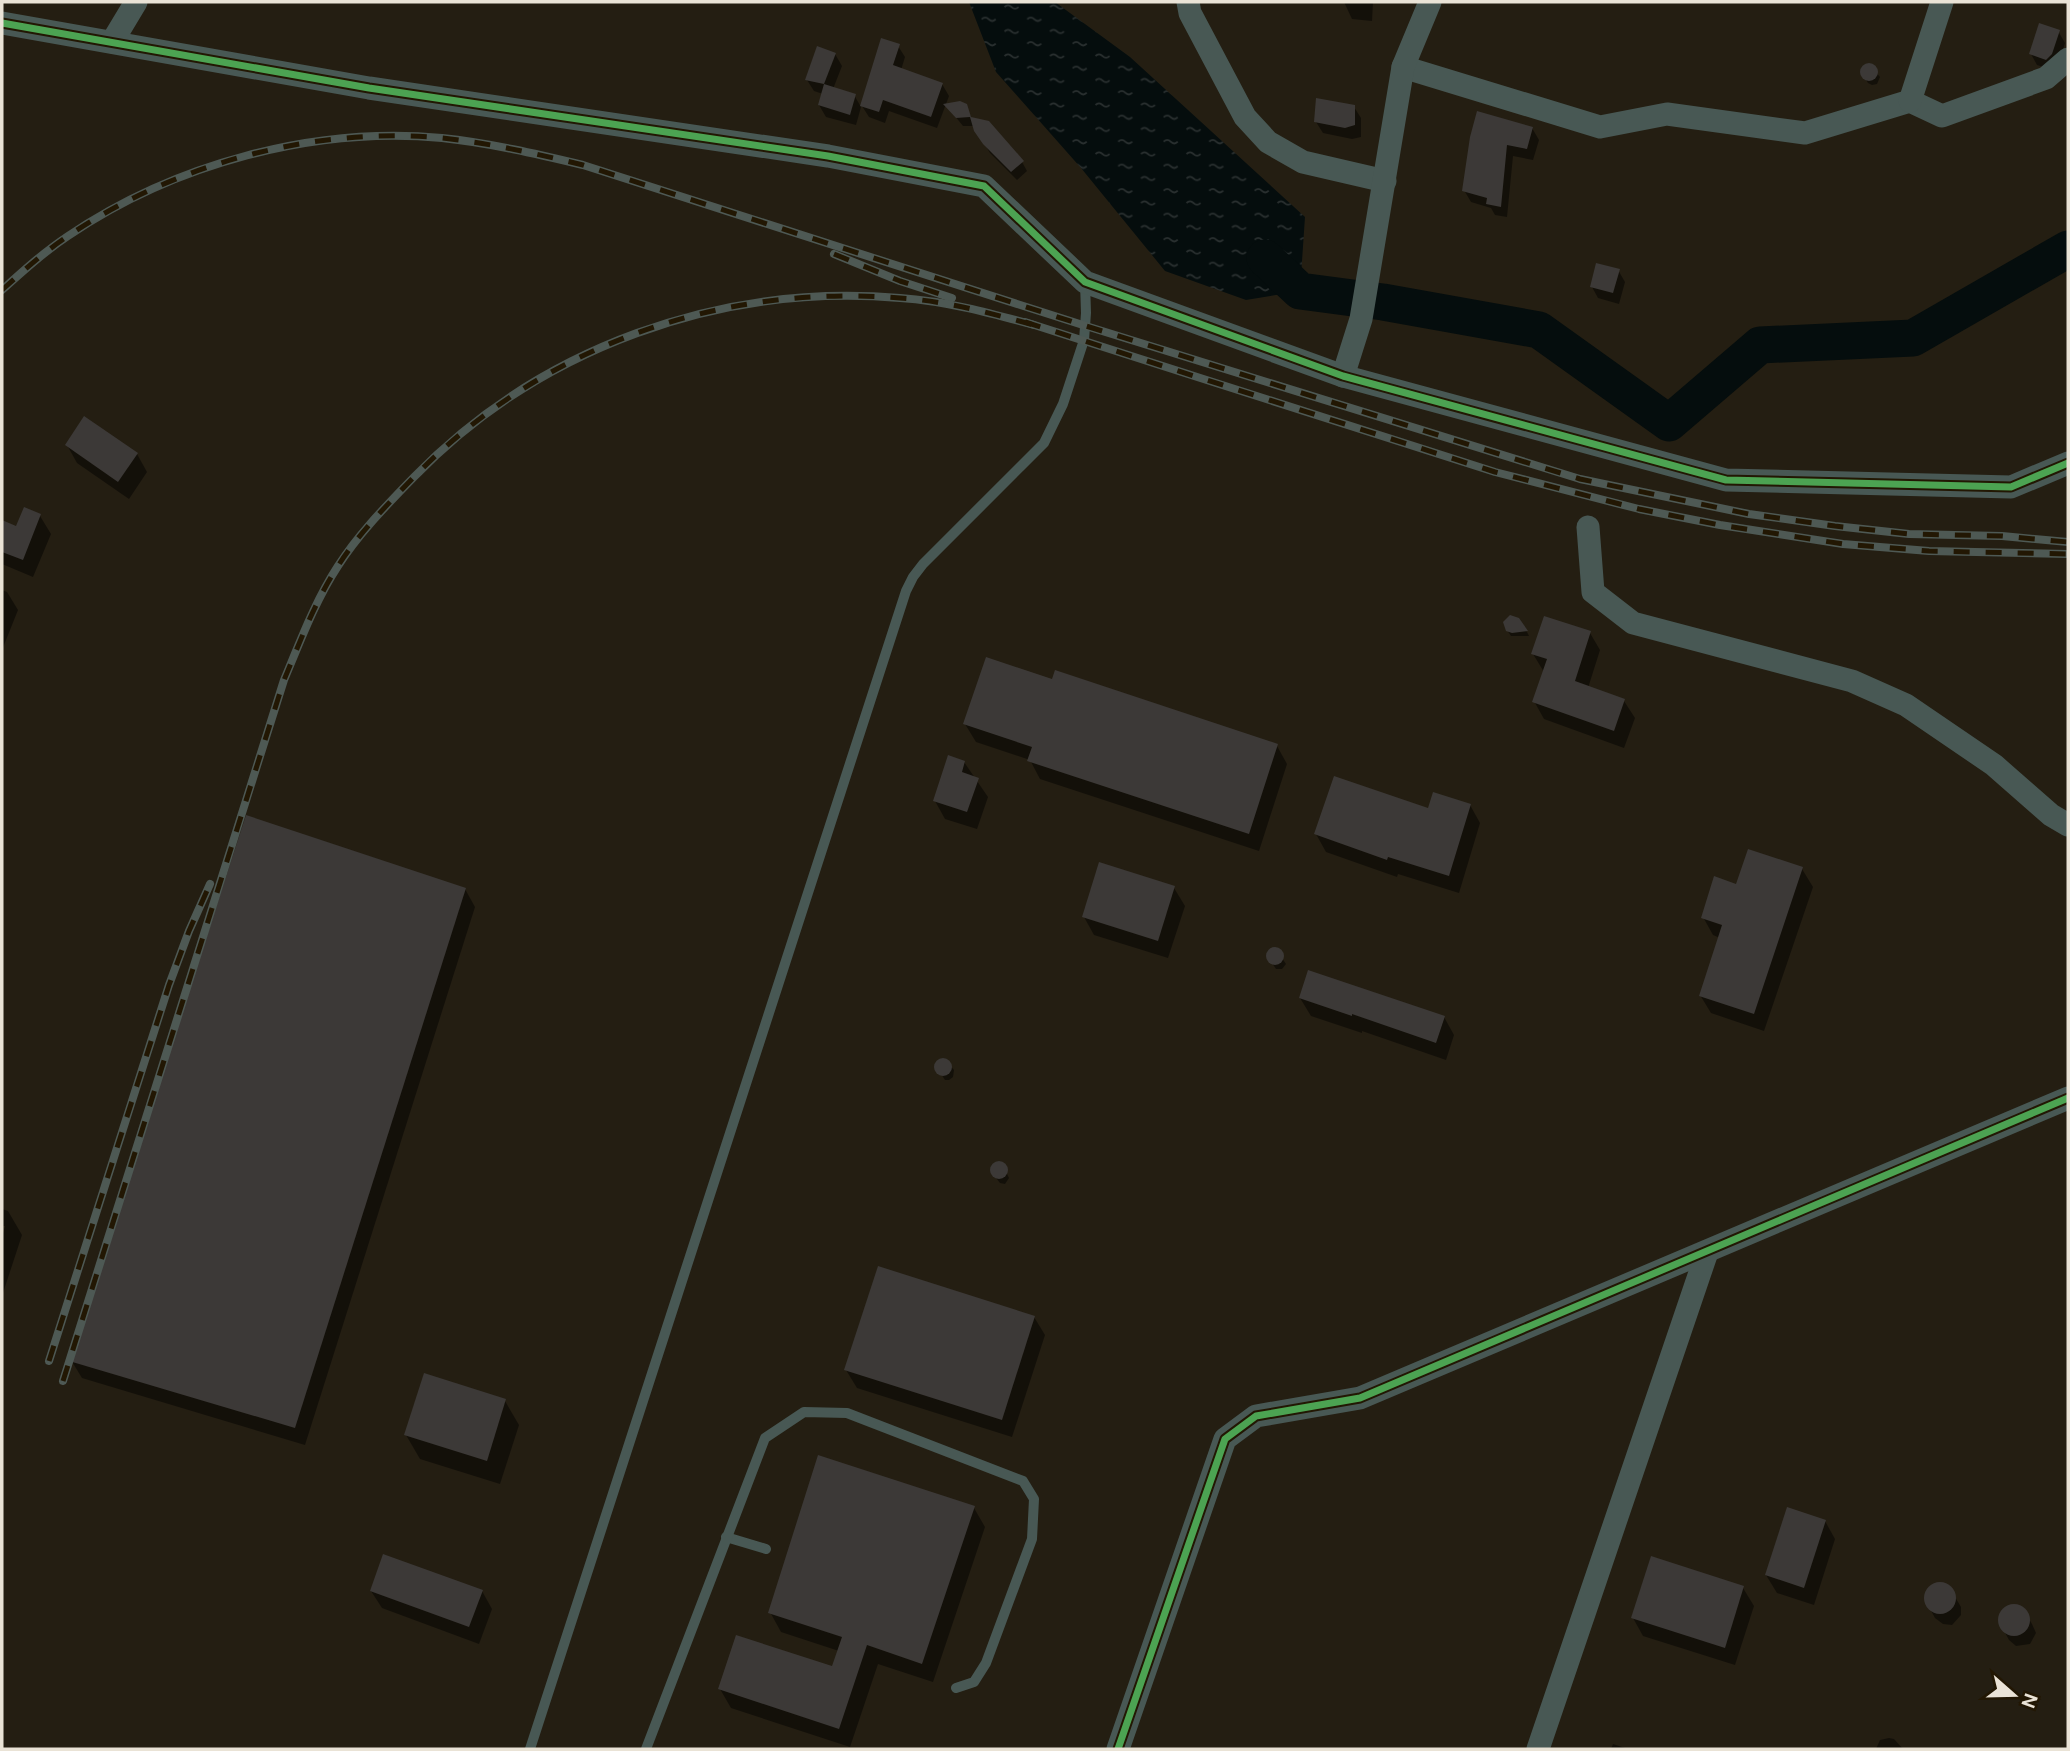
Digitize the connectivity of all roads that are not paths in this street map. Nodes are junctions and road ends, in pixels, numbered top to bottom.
1 (136, 2) edge
2 (1188, 2) edge
3 (1430, 2) edge
4 (1942, 2) edge
5 (2, 23) edge
6 (112, 43) junction
7 (2068, 60) edge
8 (1404, 67) junction
9 (1910, 101) junction
10 (1385, 181) junction
11 (1085, 282) junction
12 (1343, 376) junction
13 (2068, 463) edge
14 (1588, 527) dead end
15 (2068, 825) edge
16 (2068, 1098) edge
17 (1707, 1252) junction
18 (726, 1537) junction
19 (766, 1549) dead end
20 (957, 1688) dead end
21 (530, 1749) edge
22 (646, 1749) edge
23 (1118, 1749) edge
24 (1538, 1749) edge

1 - 6 street
2 - 10 street
3 - 8 street
4 - 9 street
5 - 6 street
6 - 11 street
7 - 9 street
8 - 9 street
8 - 10 street
10 - 12 street
11 - 12 street
11 - 21 lane
12 - 13 street
14 - 15 street
16 - 17 street
17 - 23 street
17 - 24 street
18 - 19 lane
18 - 20 lane
18 - 22 lane

